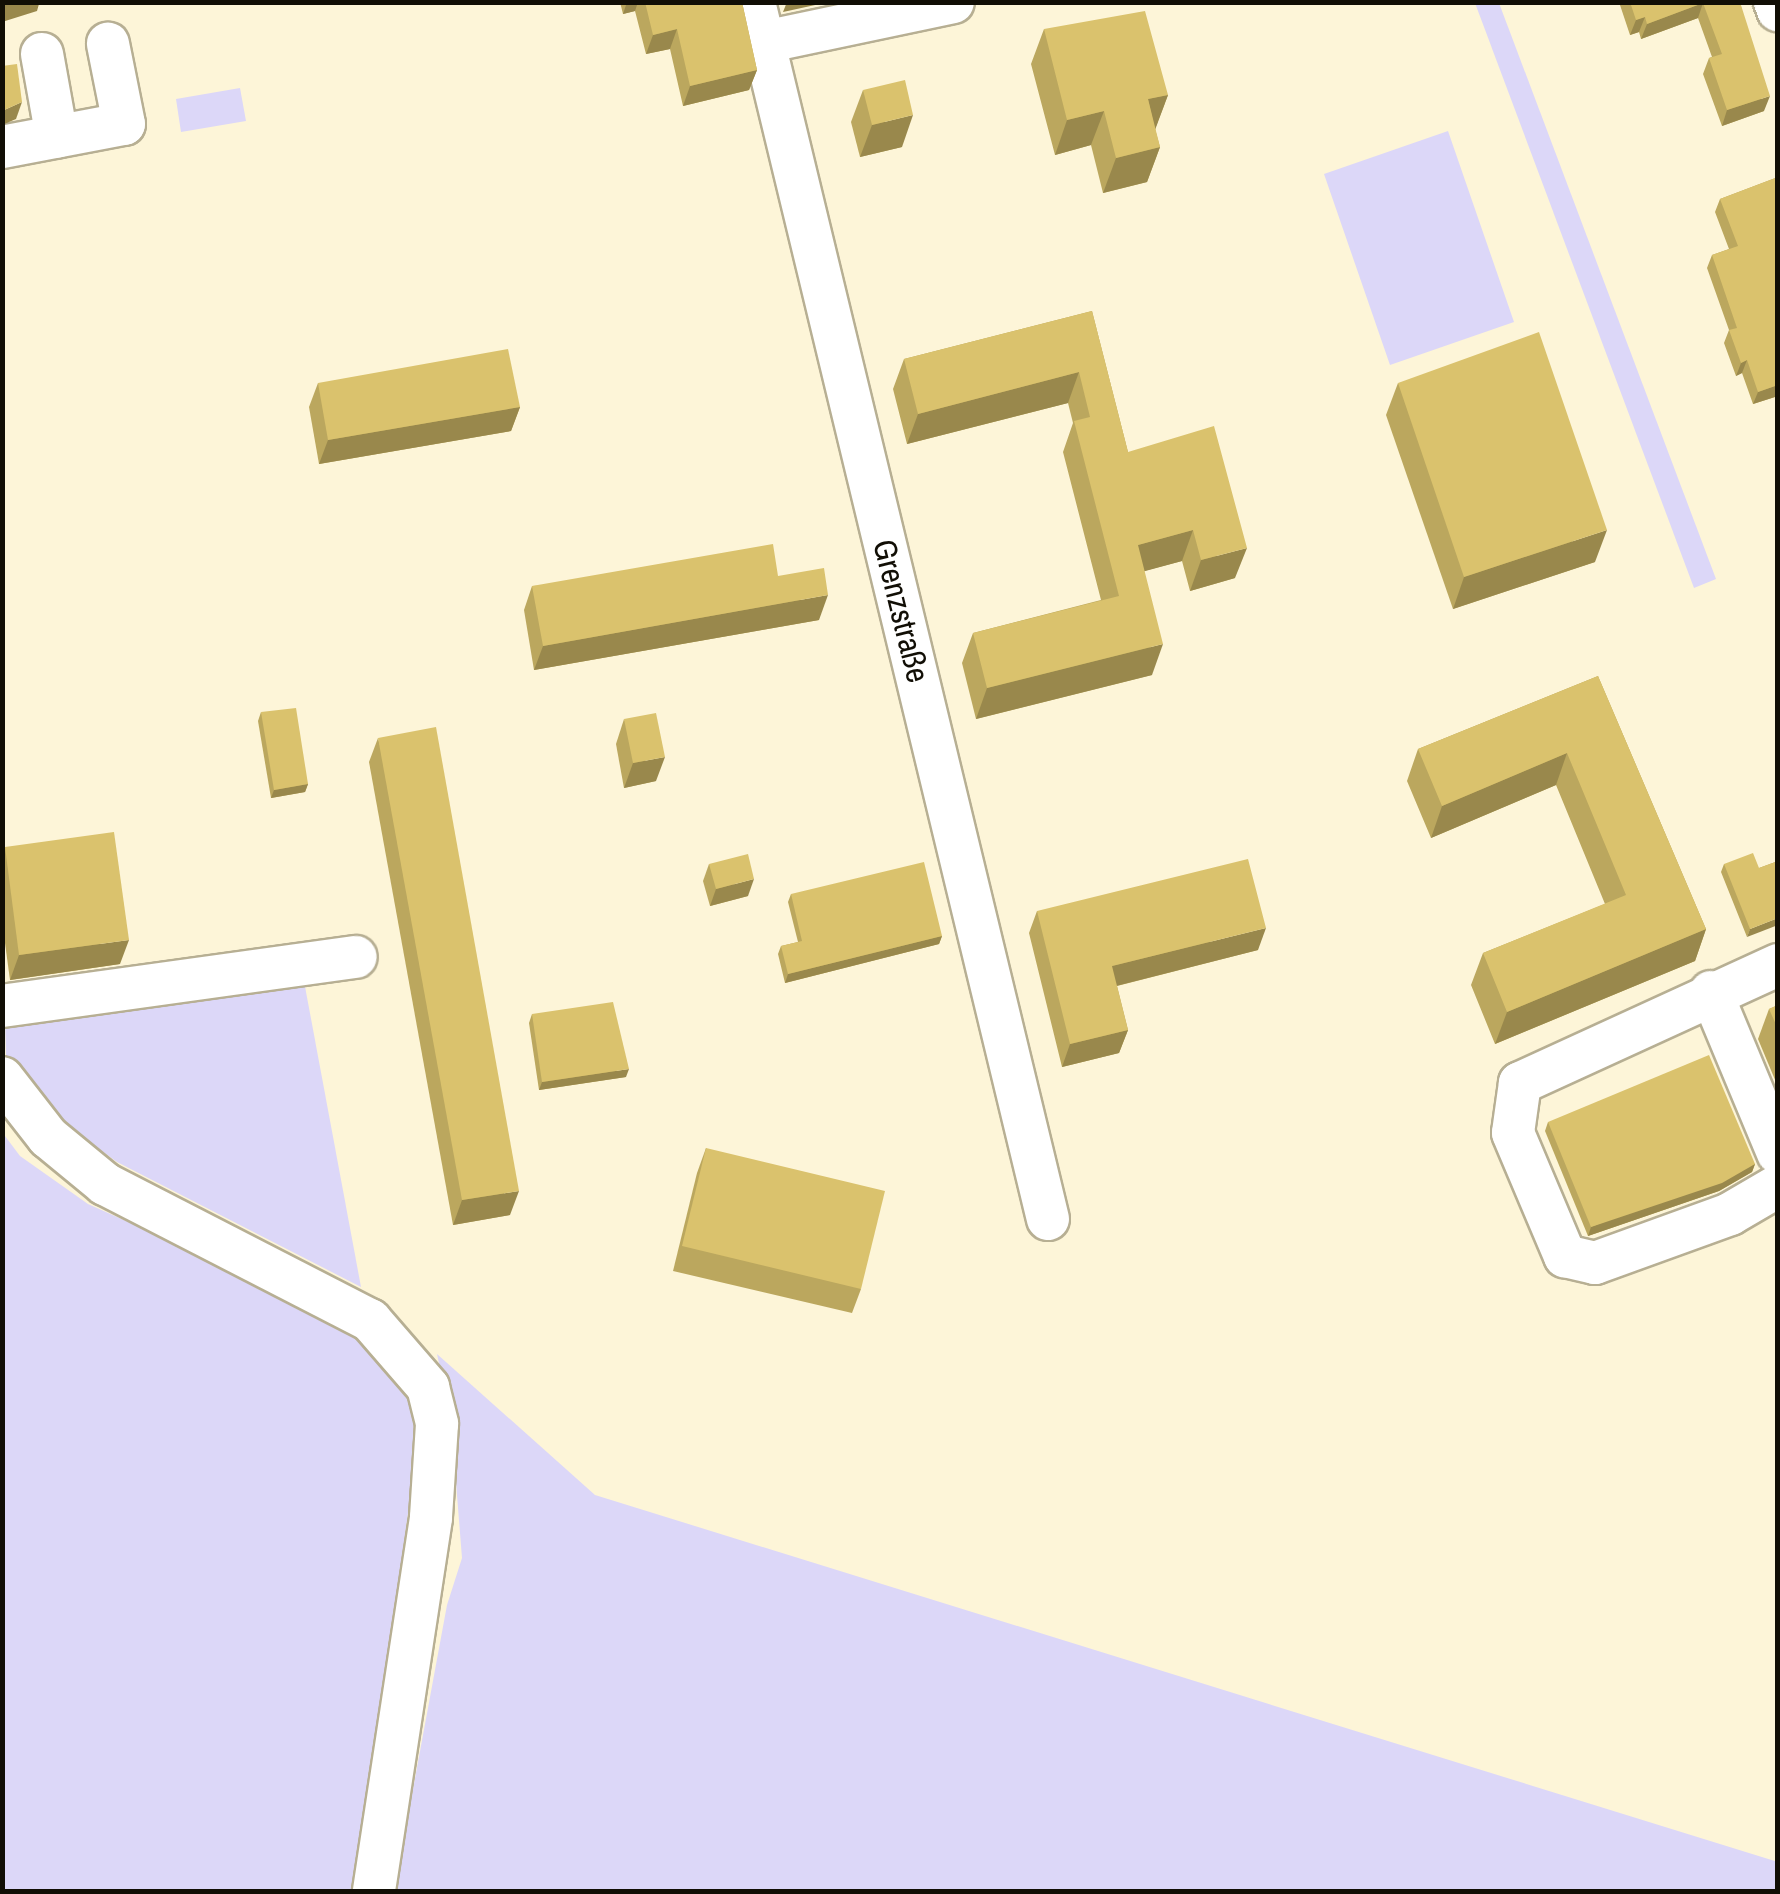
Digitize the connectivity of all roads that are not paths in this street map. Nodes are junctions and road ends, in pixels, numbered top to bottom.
1 (953, 2) edge
2 (759, 22) edge
3 (108, 44) dead end
4 (42, 54) dead end
5 (57, 137) junction
6 (2, 148) edge
7 (356, 957) dead end
8 (1778, 965) edge
9 (1711, 992) junction
10 (2, 1006) edge
11 (2, 1078) edge
12 (1778, 1153) edge
13 (1778, 1186) edge
14 (1048, 1219) dead end
15 (374, 1892) edge

1 - 2 street
2 - 14 street, Grenzstraße
3 - 5 street
4 - 5 street
5 - 6 street
7 - 10 street
8 - 9 street
9 - 12 street
9 - 13 street
11 - 15 street

